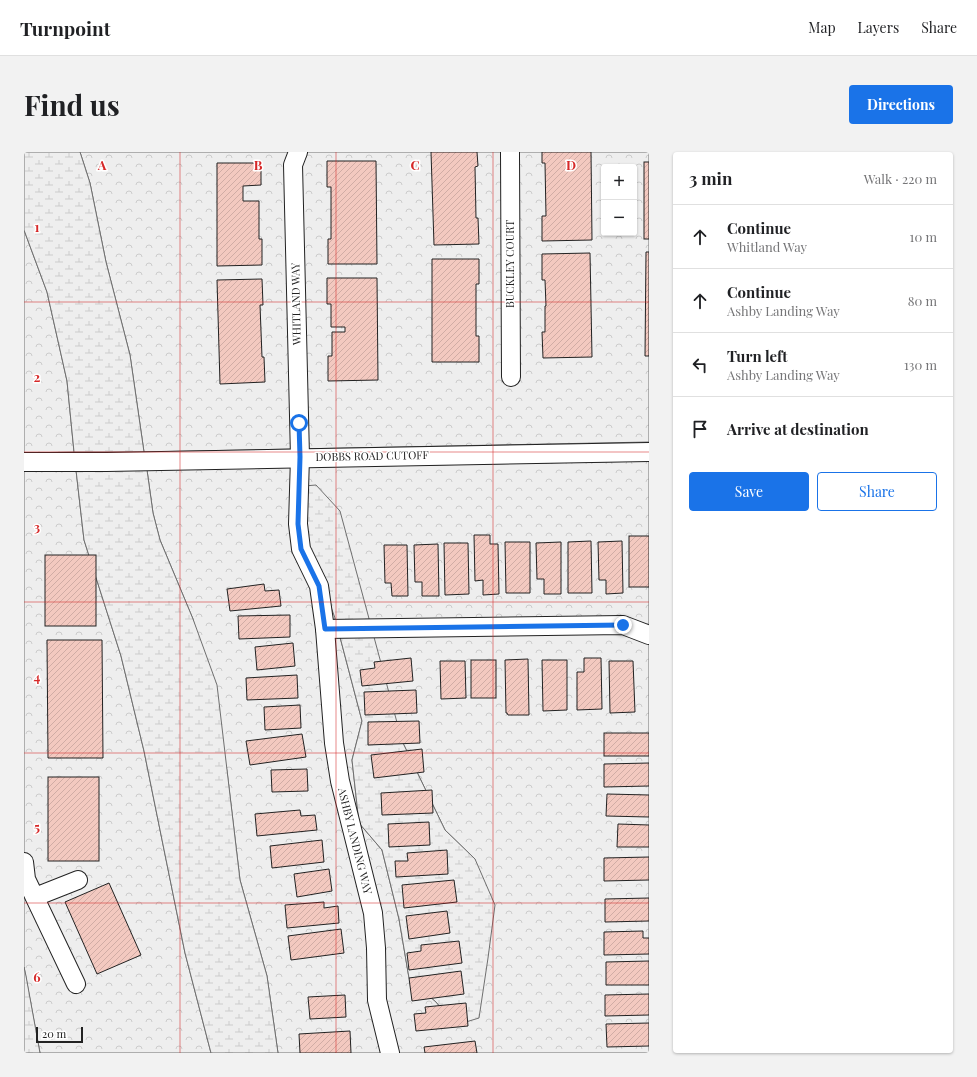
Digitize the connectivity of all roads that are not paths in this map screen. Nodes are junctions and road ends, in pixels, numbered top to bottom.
1 (298, 152) edge
2 (510, 152) edge
3 (511, 377) dead end
4 (649, 452) edge
5 (300, 457) junction
6 (24, 462) edge
7 (325, 629) junction
8 (649, 635) edge
9 (24, 862) edge
10 (78, 880) dead end
11 (34, 897) junction
12 (76, 984) dead end
13 (390, 1053) edge

1 - 5 street, WHITLAND WAY
2 - 3 street, BUCKLEY COURT
4 - 5 street, DOBBS ROAD CUTOFF
5 - 6 street, DOBBS ROAD CUTOFF
5 - 7 street, ASHBY LANDING WAY
7 - 8 street
7 - 13 street, ASHBY LANDING WAY
9 - 11 street
10 - 11 street
11 - 12 street

